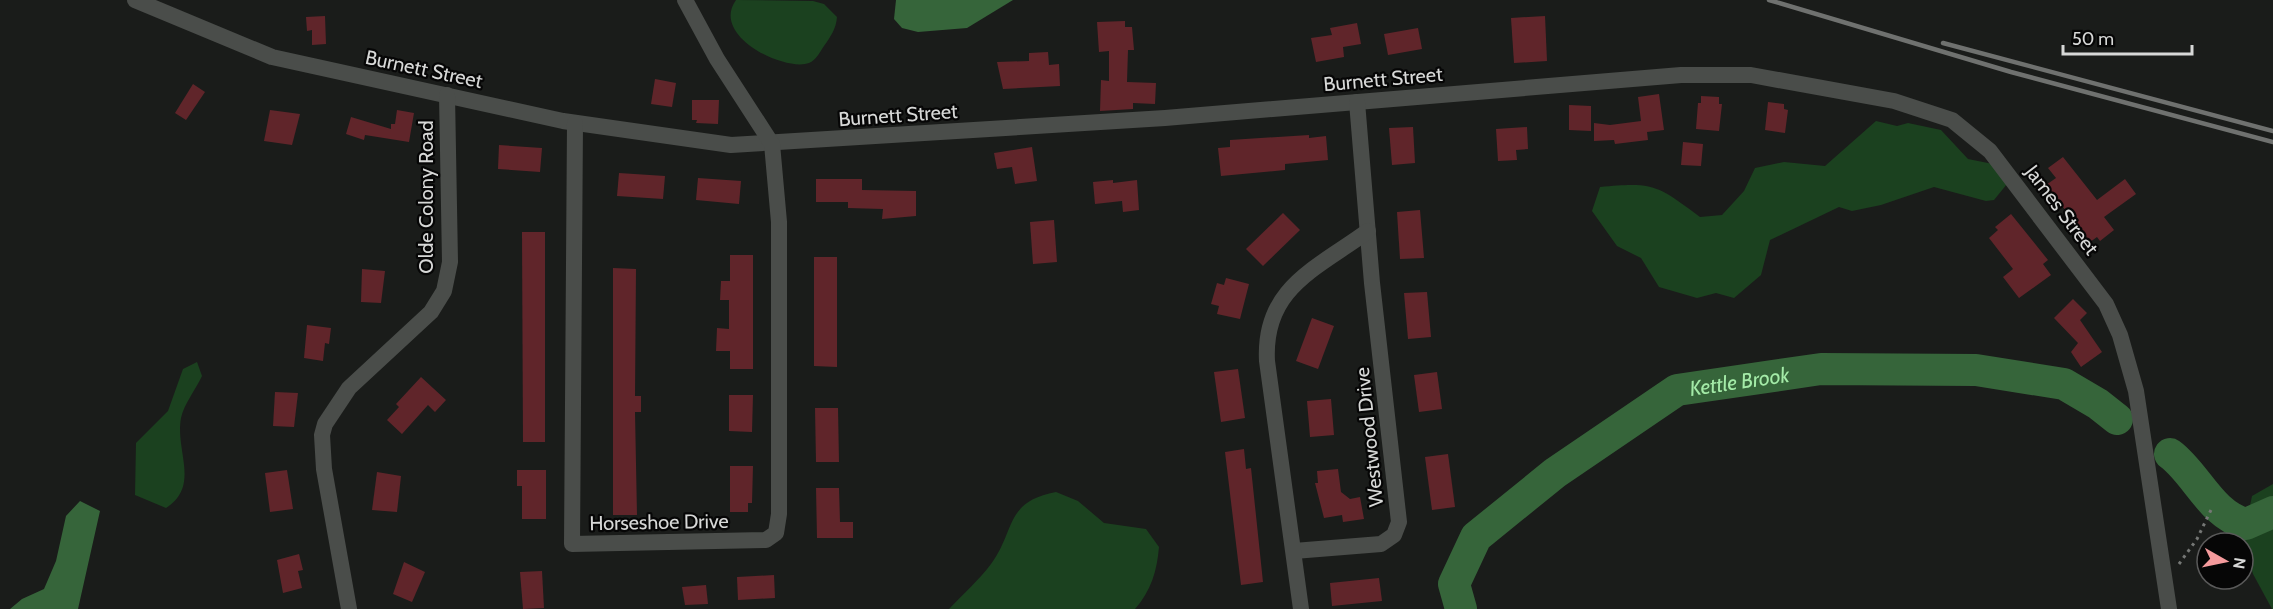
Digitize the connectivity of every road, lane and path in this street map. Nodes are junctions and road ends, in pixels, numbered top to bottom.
1 (135, 0) edge
2 (686, 0) edge
3 (1683, 75) joint
4 (447, 95) junction
5 (1357, 102) junction
6 (575, 123) junction
7 (771, 144) junction
8 (1368, 231) junction
9 (2211, 510) dead end
10 (1294, 551) junction
11 (2164, 582) junction
12 (349, 609) edge
13 (1301, 609) edge
14 (2169, 609) edge

1 - 4 street, Burnett Street
2 - 7 street
3 - 5 street, Burnett Street
3 - 11 street, James Street
4 - 6 street, Burnett Street
4 - 12 street, Olde Colony Road
5 - 7 street, Burnett Street
5 - 8 street, Westwood Drive
6 - 7 street, Burnett Street
6 - 7 street, Horseshoe Drive
8 - 10 street
8 - 10 street, Westwood Drive
9 - 11 path
10 - 13 street
11 - 14 street, James Street

